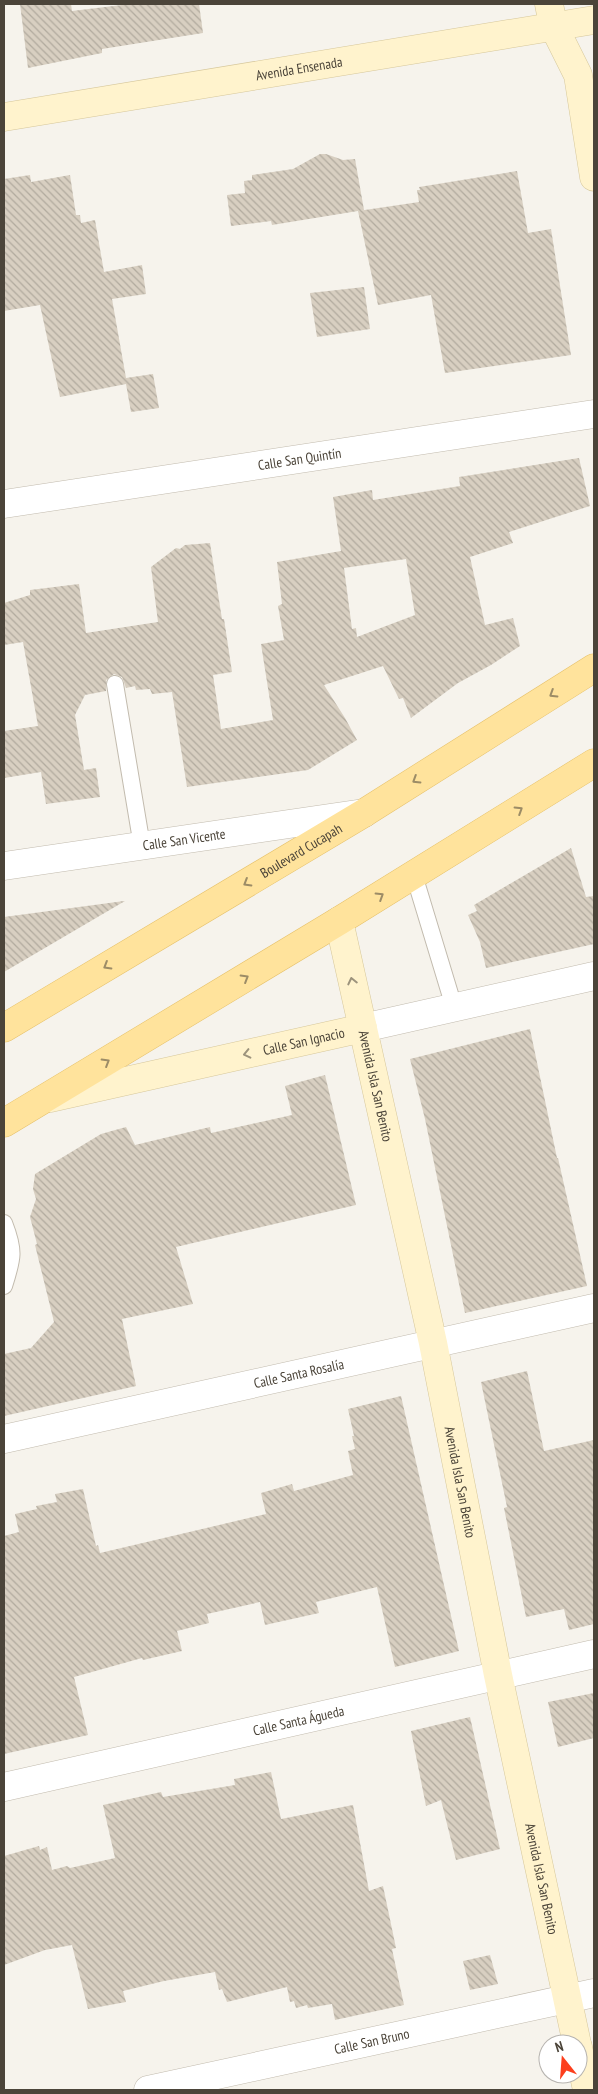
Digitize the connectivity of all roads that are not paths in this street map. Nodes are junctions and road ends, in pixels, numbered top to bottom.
1 (551, 15) edge
2 (590, 15) edge
3 (578, 75) junction
4 (4, 117) edge
5 (594, 177) edge
6 (594, 414) edge
7 (4, 504) edge
8 (594, 668) edge
9 (115, 684) dead end
10 (594, 763) edge
11 (364, 813) junction
12 (142, 846) junction
13 (4, 866) edge
14 (414, 875) junction
15 (339, 921) junction
16 (594, 976) edge
17 (454, 1008) junction
18 (4, 1028) edge
19 (363, 1028) junction
20 (43, 1100) junction
21 (4, 1123) edge
22 (4, 1223) edge
23 (4, 1286) edge
24 (594, 1308) edge
25 (433, 1343) junction
26 (4, 1439) edge
27 (594, 1654) edge
28 (498, 1675) junction
29 (4, 1787) edge
30 (594, 1993) edge
31 (567, 1999) junction
32 (575, 2034) edge
33 (148, 2090) edge

1 - 2 main road, Avenida Ensenada
1 - 3 main road
1 - 4 main road, Avenida Ensenada
2 - 3 main road
3 - 5 main road
6 - 7 street, Calle San Quintín
8 -> 11 main road, Boulevard Cucapah
9 - 12 lane
14 -> 10 main road
11 - 12 street, Calle San Vicente
11 -> 18 main road, Boulevard Cucapah
12 - 13 street, Calle San Vicente
15 -> 14 main road
14 - 17 lane
19 -> 15 main road, Avenida Isla San Benito
20 -> 15 main road
16 - 17 street, Calle San Ignacio
17 - 19 street, Calle San Ignacio
19 -> 20 main road, Calle San Ignacio
19 - 25 main road, Avenida Isla San Benito
20 - 21 main road
22 - 23 lane
24 - 25 street, Calle Santa Rosalía
25 - 26 street, Calle Santa Rosalía
25 - 28 main road, Avenida Isla San Benito
27 - 28 street, Calle Santa Águeda
28 - 29 street, Calle Santa Águeda
28 - 31 main road, Avenida Isla San Benito
30 - 31 street, Calle San Bruno
31 - 32 main road, Avenida Isla San Benito
31 - 33 street, Calle San Bruno

